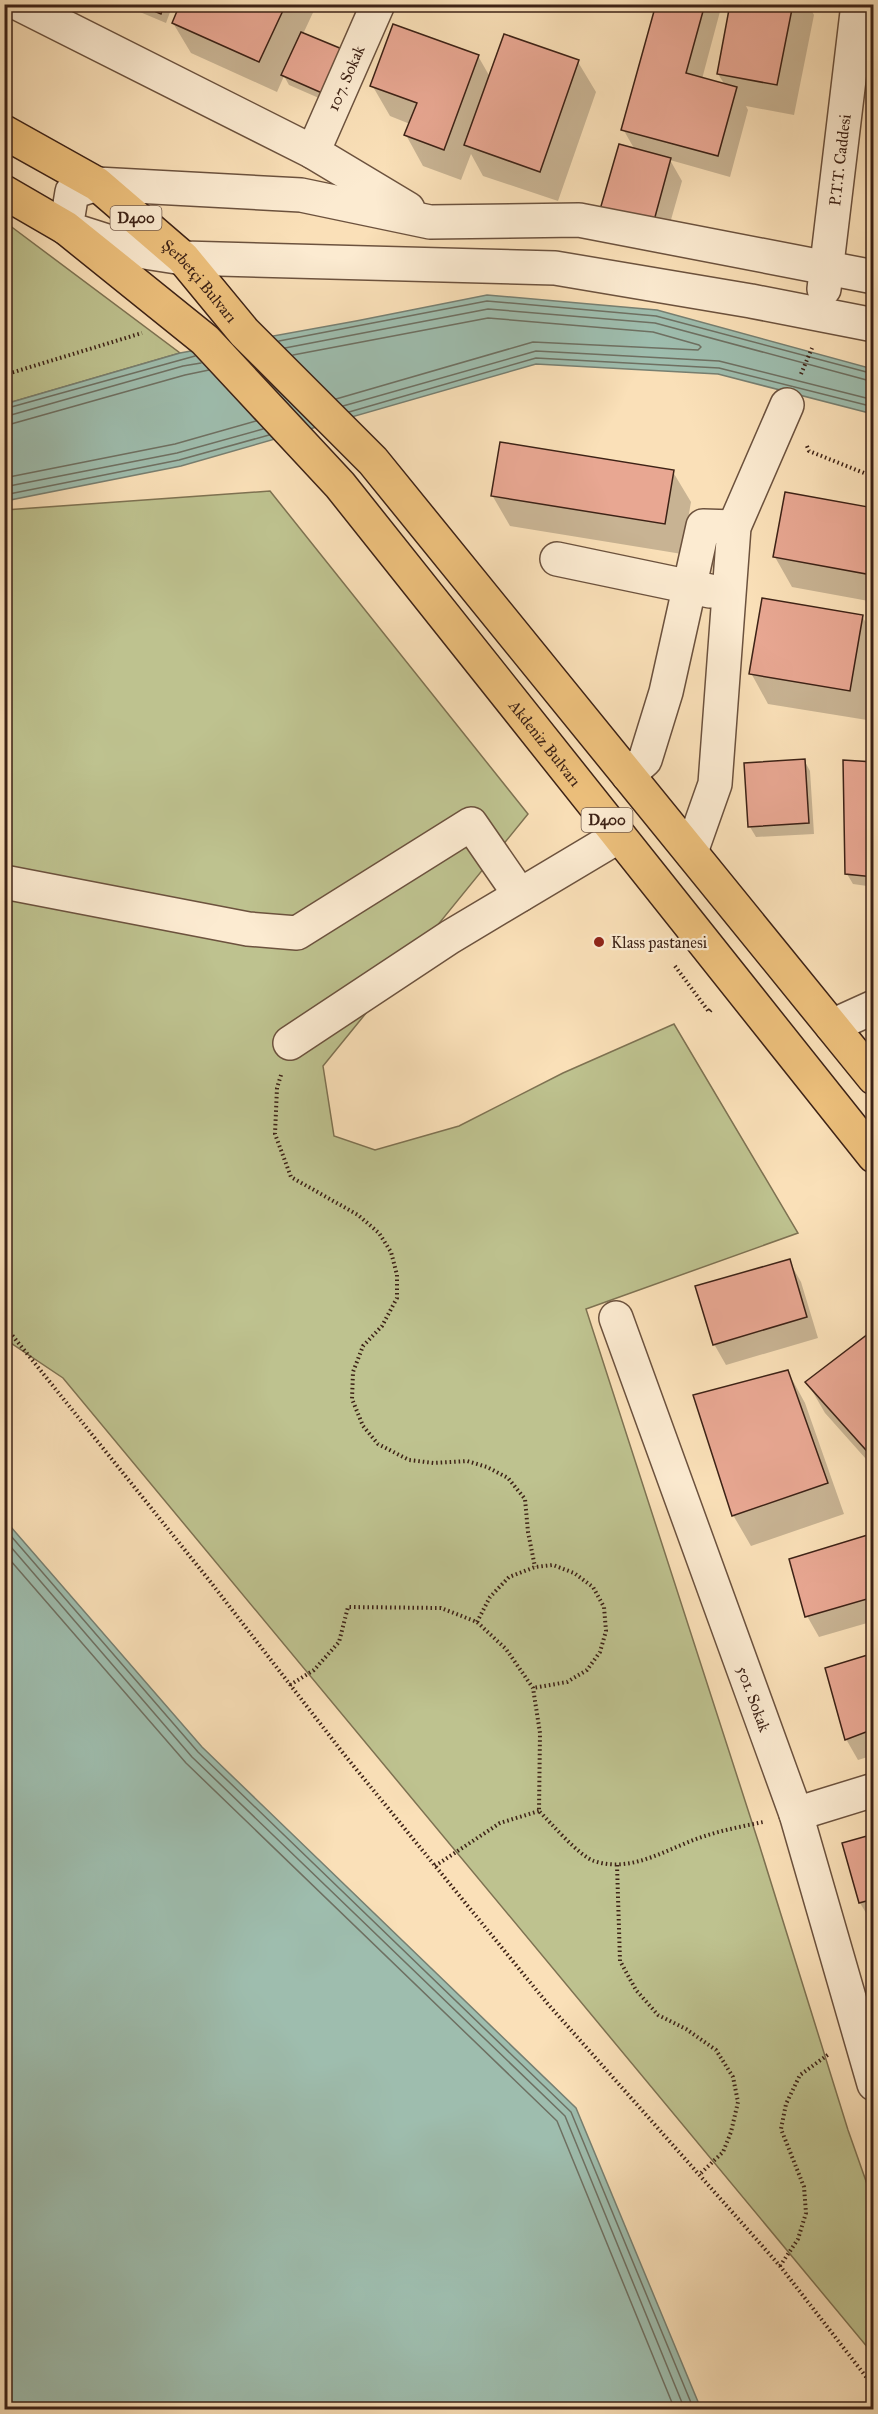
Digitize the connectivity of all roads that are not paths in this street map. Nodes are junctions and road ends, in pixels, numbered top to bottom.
1 (19, 4) edge
2 (378, 4) edge
3 (858, 4) edge
4 (4, 132) edge
5 (313, 152) junction
6 (97, 184) junction
7 (4, 192) edge
8 (430, 222) junction
9 (66, 228) junction
10 (183, 258) junction
11 (827, 268) junction
12 (873, 277) edge
13 (820, 315) junction
14 (873, 325) edge
15 (788, 405) road end
16 (734, 526) junction
17 (557, 560) dead end
18 (689, 587) junction
19 (729, 594) junction
20 (628, 775) junction
21 (619, 836) junction
22 (691, 852) junction
23 (4, 882) edge
24 (520, 895) junction
25 (873, 1007) edge
26 (832, 1026) junction
27 (290, 1043) road end
28 (873, 1078) edge
29 (873, 1156) edge
30 (616, 1318) dead end
31 (873, 1790) edge
32 (796, 1814) junction
33 (873, 2084) edge

1 - 5 street
2 - 5 street, 107. Sokak
3 - 11 street, P.T.T. Caddesi
4 - 6 highway, Şerbetçi Bulvarı / D400
5 - 8 street
6 - 8 street
6 - 9 street
6 - 10 highway, Şerbetçi Bulvarı / D400
7 - 9 highway, D400
8 - 11 street
9 - 10 street
9 - 21 highway, Akdeniz Bulvarı / D400
10 - 13 street
10 - 20 highway, Şerbetçi Bulvarı / D400
11 - 12 street
11 - 13 street, P.T.T. Caddesi
13 - 14 street
15 - 16 street
16 - 18 street
16 - 19 street
17 - 18 street
18 - 19 street
18 - 20 street
19 - 22 street
20 - 22 highway, D400
21 - 24 street
21 - 29 highway, Akdeniz Bulvarı / D400
22 - 26 highway, D400
23 - 24 street
24 - 27 street
25 - 26 street
26 - 28 highway, D400
30 - 32 street, 501. Sokak
31 - 32 street
32 - 33 street, 501. Sokak

